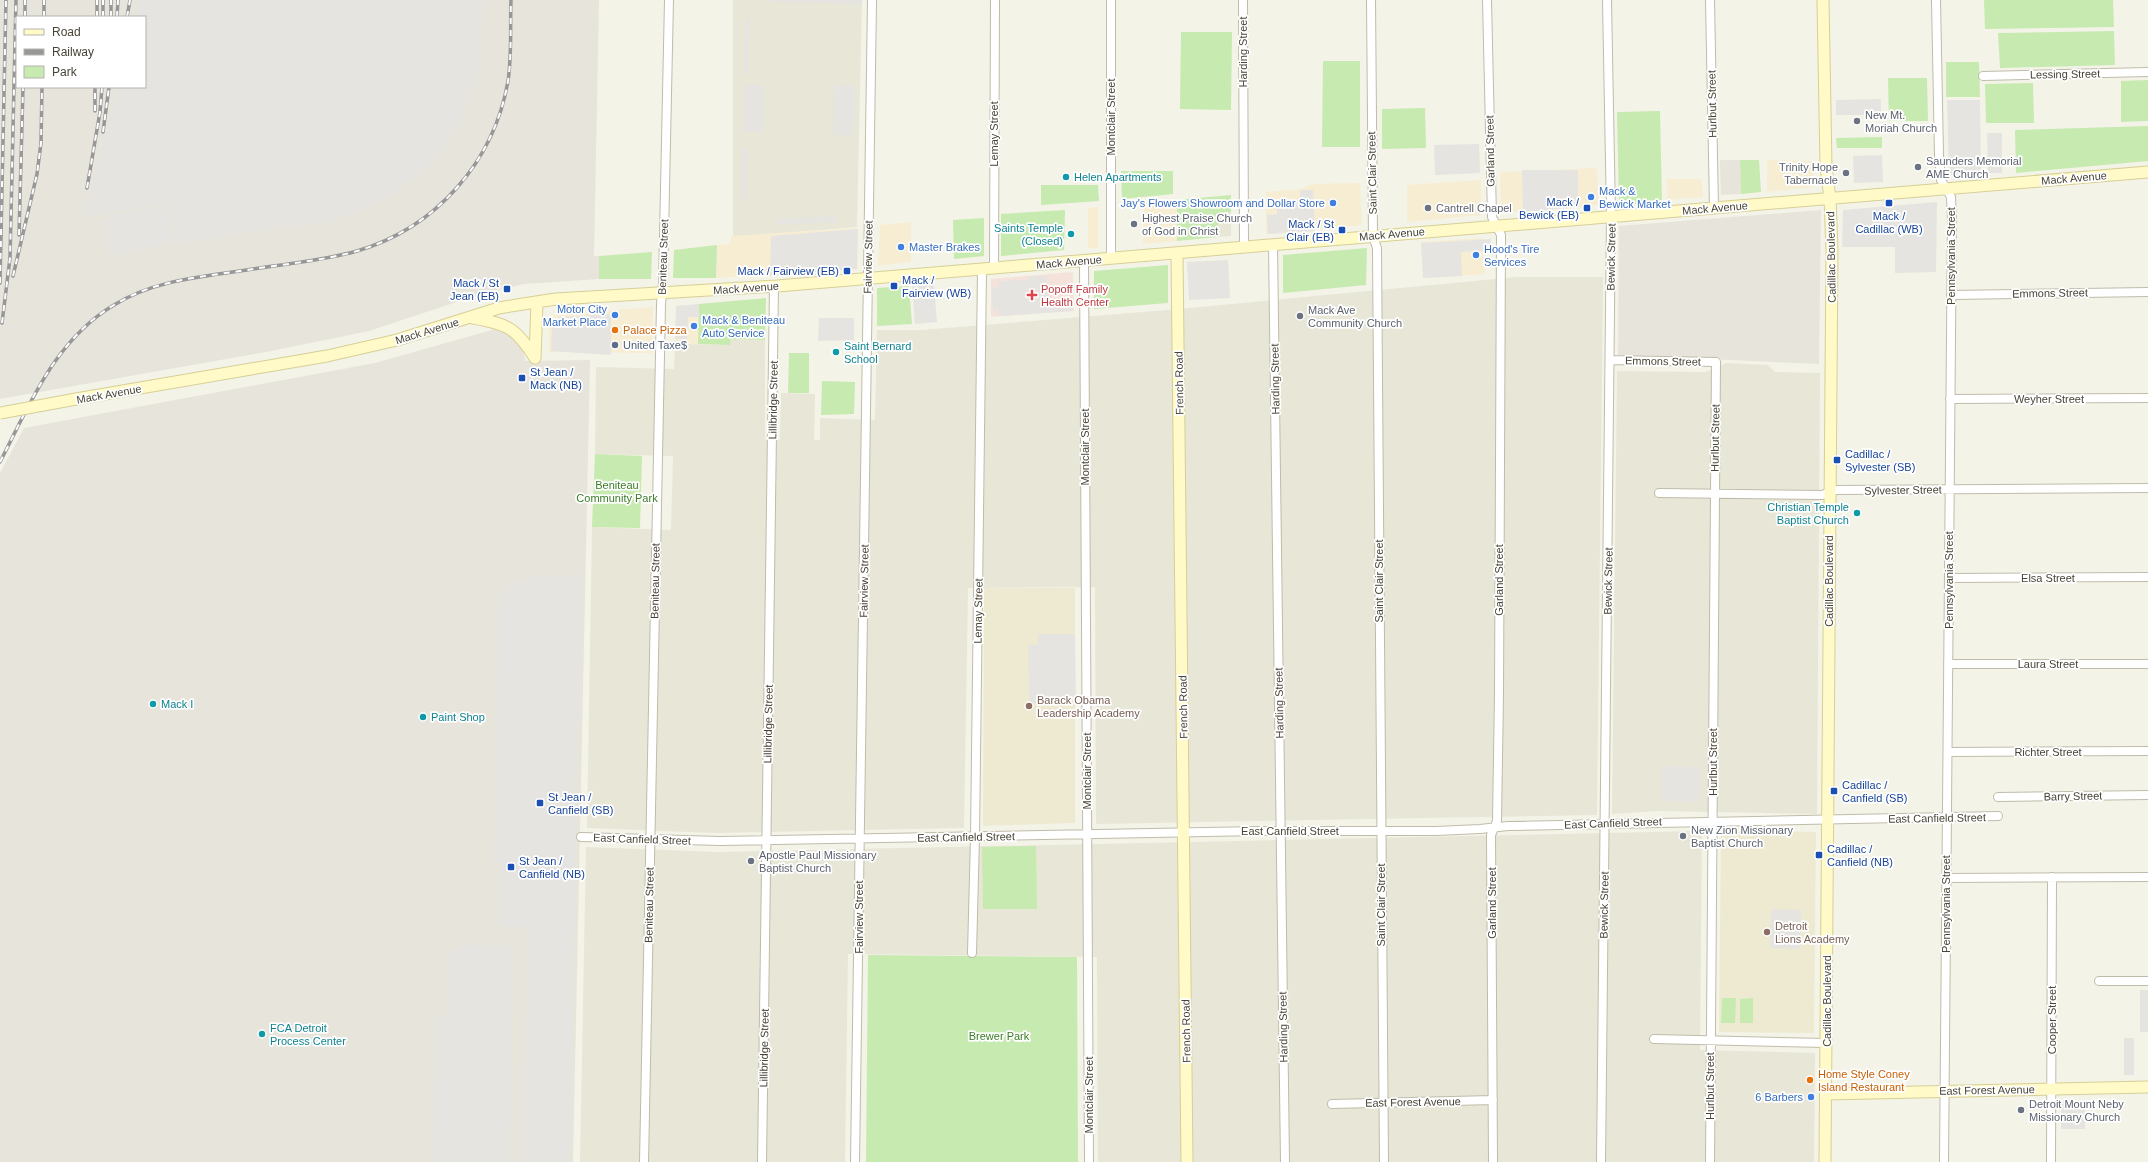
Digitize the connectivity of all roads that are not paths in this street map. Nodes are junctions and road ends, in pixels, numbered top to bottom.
1 (669, 0) edge
2 (872, 0) edge
3 (995, 0) edge
4 (1110, 0) edge
5 (1243, 0) edge
6 (1371, 0) edge
7 (1487, 0) edge
8 (1607, 0) edge
9 (1710, 0) edge
10 (1823, 0) edge
11 (1936, 0) edge
12 (2148, 72) edge
13 (1983, 76) dead end
14 (2148, 172) edge
15 (1946, 189) junction
16 (1830, 198) junction
17 (1714, 208) junction
18 (1611, 216) junction
19 (1496, 226) junction
20 (1373, 236) junction
21 (1273, 245) junction
22 (1244, 247) junction
23 (1177, 253) junction
24 (1111, 258) junction
25 (1084, 260) junction
26 (994, 268) junction
27 (982, 269) junction
28 (868, 279) junction
29 (774, 286) junction
30 (2148, 292) edge
31 (662, 293) junction
32 (1951, 295) junction
33 (537, 302) junction
34 (470, 317) junction
35 (1610, 360) junction
36 (1716, 362) joint
37 (2148, 398) edge
38 (1950, 399) junction
39 (0, 413) edge
40 (2148, 488) edge
41 (1950, 489) junction
42 (1829, 492) junction
43 (1659, 493) dead end
44 (1714, 494) junction
45 (2148, 577) edge
46 (1949, 578) junction
47 (1948, 664) junction
48 (2148, 664) edge
49 (2148, 751) edge
50 (1948, 752) junction
51 (2148, 795) edge
52 (1998, 797) dead end
53 (1947, 816) junction
54 (1998, 816) dead end
55 (1712, 821) junction
56 (1828, 821) junction
57 (1606, 823) junction
58 (1495, 828) junction
59 (1280, 831) junction
60 (1381, 831) junction
61 (1184, 832) junction
62 (1087, 834) junction
63 (581, 837) dead end
64 (975, 837) junction
65 (859, 839) junction
66 (650, 840) junction
67 (767, 841) junction
68 (2148, 877) edge
69 (1946, 878) junction
70 (2052, 878) junction
71 (972, 953) dead end
72 (2099, 981) dead end
73 (2148, 982) edge
74 (1654, 1039) dead end
75 (1711, 1041) junction
76 (1826, 1043) junction
77 (2148, 1087) edge
78 (2052, 1089) junction
79 (1945, 1091) junction
80 (1826, 1094) junction
81 (1493, 1100) junction
82 (1383, 1103) junction
83 (1332, 1104) dead end
84 (644, 1162) edge
85 (762, 1162) edge
86 (855, 1162) edge
87 (1090, 1162) edge
88 (1187, 1162) edge
89 (1284, 1162) edge
90 (1384, 1162) edge
91 (1493, 1162) edge
92 (1601, 1162) edge
93 (1710, 1162) edge
94 (1825, 1162) edge
95 (1944, 1162) edge
96 (2051, 1162) edge

1 - 31 street, Beniteau Street
2 - 28 street, Fairview Street
3 - 26 street, Lemay Street
4 - 24 street, Montclair Street
5 - 22 street, Harding Street
6 - 20 street, Saint Clair Street
7 - 19 street, Garland Street
8 - 18 street, Bewick Street
9 - 17 street, Hurlbut Street
10 - 16 main road, Cadillac Boulevard
11 - 15 street, Pennsylvania Street
12 - 13 street, Lessing Street
14 - 15 main road, Mack Avenue
15 - 16 main road, Mack Avenue
15 - 32 street, Pennsylvania Street
16 - 17 main road, Mack Avenue
16 - 42 main road, Cadillac Boulevard
17 - 18 main road, Mack Avenue
18 - 19 main road, Mack Avenue
18 - 35 street, Bewick Street
19 - 20 main road, Mack Avenue
19 - 58 street, Garland Street
20 - 21 main road, Mack Avenue
20 - 60 street, Saint Clair Street
21 - 22 main road, Mack Avenue
21 - 59 street, Harding Street
22 - 23 main road, Mack Avenue
23 - 24 main road, Mack Avenue
23 - 61 main road, French Road
24 - 25 main road, Mack Avenue
25 - 26 main road, Mack Avenue
25 - 62 street, Montclair Street
26 - 27 main road, Mack Avenue
27 - 28 main road, Mack Avenue
27 - 64 street, Lemay Street
28 - 29 main road, Mack Avenue
28 - 65 street, Fairview Street
29 - 31 main road, Mack Avenue
29 - 67 street, Lillibridge Street
30 - 32 street, Emmons Street
31 - 33 main road, Mack Avenue
31 - 66 street, Beniteau Street
32 - 38 street, Pennsylvania Street
33 - 34 main road, Mack Avenue
33 - 34 main road
34 - 39 main road, Mack Avenue, bridge
35 - 36 street, Emmons Street
35 - 57 street, Bewick Street
36 - 44 street, Hurlbut Street
37 - 38 street, Weyher Street
38 - 41 street, Pennsylvania Street
40 - 41 street, Sylvester Street
41 - 42 street, Sylvester Street
41 - 46 street, Pennsylvania Street
42 - 44 street, Sylvester Street
42 - 56 main road, Cadillac Boulevard
43 - 44 street, Sylvester Street
44 - 55 street, Hurlbut Street
45 - 46 street, Elsa Street
46 - 47 street, Pennsylvania Street
47 - 48 street, Laura Street
47 - 50 street, Pennsylvania Street
49 - 50 street, Richter Street
50 - 53 street, Pennsylvania Street
51 - 52 street, Barry Street
53 - 54 street, East Canfield Street
53 - 56 street, East Canfield Street
53 - 69 street, Pennsylvania Street
55 - 56 street, East Canfield Street
55 - 57 street, East Canfield Street
55 - 75 street, Hurlbut Street
56 - 76 main road, Cadillac Boulevard
57 - 58 street, East Canfield Street
57 - 92 street, Bewick Street
58 - 60 street, East Canfield Street
58 - 81 street, Garland Street
59 - 60 street, East Canfield Street
59 - 61 street, East Canfield Street
59 - 89 street, Harding Street
60 - 82 street, Saint Clair Street
61 - 62 street, East Canfield Street
61 - 88 main road, French Road
62 - 64 street, East Canfield Street
62 - 87 street, Montclair Street
63 - 66 street, East Canfield Street
64 - 65 street, East Canfield Street
64 - 71 street, Lemay Street
65 - 67 street, East Canfield Street
65 - 86 street, Fairview Street
66 - 67 street, East Canfield Street
66 - 84 street, Beniteau Street
67 - 85 street, Lillibridge Street
68 - 70 street
69 - 70 street
69 - 79 street, Pennsylvania Street
70 - 78 street, Cooper Street
72 - 73 street
74 - 75 street
75 - 76 street
75 - 93 street, Hurlbut Street
76 - 80 main road, Cadillac Boulevard
77 - 78 main road, East Forest Avenue
78 - 79 main road, East Forest Avenue
78 - 96 street, Cooper Street
79 - 80 main road, East Forest Avenue
79 - 95 street, Pennsylvania Street
80 - 94 main road, Cadillac Boulevard
81 - 82 street, East Forest Avenue
81 - 91 street, Garland Street
82 - 83 street, East Forest Avenue
82 - 90 street, Saint Clair Street

